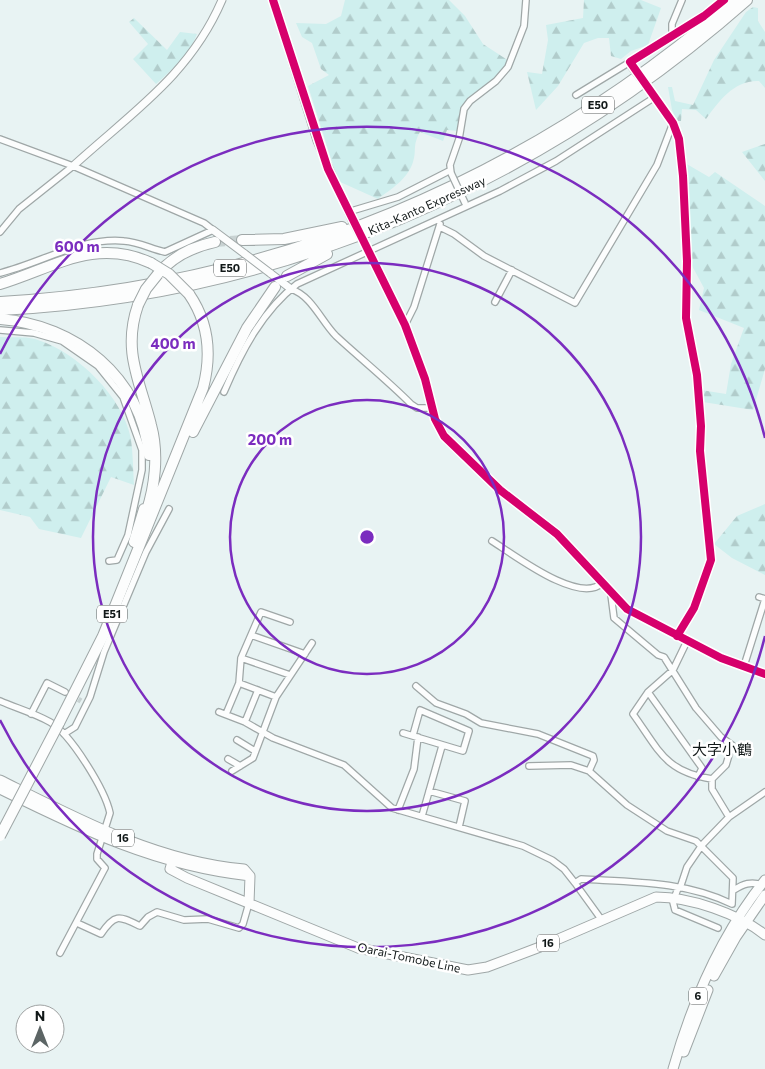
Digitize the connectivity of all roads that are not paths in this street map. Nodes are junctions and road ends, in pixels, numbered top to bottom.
1 (222, 0) edge
2 (273, 0) edge
3 (526, 0) edge
4 (682, 0) edge
5 (724, 0) edge
6 (735, 0) edge
7 (746, 0) edge
8 (672, 37) junction
9 (631, 64) junction
10 (576, 95) dead end
11 (653, 95) junction
12 (674, 123) junction
13 (0, 139) edge
14 (73, 166) junction
15 (450, 172) junction
16 (448, 190) junction
17 (466, 205) junction
18 (432, 206) junction
19 (350, 215) junction
20 (441, 219) junction
21 (440, 227) junction
22 (213, 230) junction
23 (0, 232) edge
24 (242, 240) tunnel mouth
25 (215, 242) tunnel mouth
26 (367, 250) junction
27 (512, 270) junction
28 (0, 273) edge
29 (287, 276) dead end
30 (0, 284) edge
31 (275, 286) dead end
32 (291, 289) junction
33 (0, 302) edge
34 (495, 302) dead end
35 (0, 310) edge
36 (0, 319) edge
37 (405, 325) junction
38 (0, 330) edge
39 (224, 392) dead end
40 (431, 408) junction
41 (169, 509) dead end
42 (492, 541) dead end
43 (138, 543) junction
44 (109, 561) dead end
45 (602, 584) junction
46 (612, 595) junction
47 (759, 597) dead end
48 (290, 622) dead end
49 (250, 635) junction
50 (677, 636) junction
51 (687, 641) junction
52 (312, 643) dead end
53 (305, 654) junction
54 (241, 658) junction
55 (744, 666) junction
56 (673, 670) junction
57 (765, 674) edge
58 (290, 675) junction
59 (239, 682) junction
60 (416, 686) dead end
61 (258, 690) junction
62 (65, 692) tunnel mouth
63 (648, 692) junction
64 (276, 697) junction
65 (0, 701) edge
66 (219, 712) dead end
67 (31, 714) junction
68 (226, 714) junction
69 (245, 722) junction
70 (262, 732) junction
71 (403, 733) dead end
72 (64, 734) junction
73 (415, 736) junction
74 (237, 740) dead end
75 (442, 746) junction
76 (255, 751) junction
77 (228, 758) dead end
78 (240, 766) junction
79 (529, 766) dead end
80 (232, 770) dead end
81 (589, 771) junction
82 (698, 777) junction
83 (712, 779) junction
84 (0, 780) edge
85 (0, 789) edge
86 (430, 791) junction
87 (765, 792) edge
88 (398, 810) junction
89 (422, 816) junction
90 (729, 817) junction
91 (460, 827) junction
92 (104, 835) junction
93 (0, 836) edge
94 (702, 846) junction
95 (172, 862) junction
96 (250, 876) junction
97 (733, 878) junction
98 (763, 882) edge
99 (575, 883) junction
100 (743, 884) junction
101 (679, 888) junction
102 (734, 890) junction
103 (765, 895) edge
104 (674, 898) junction
105 (249, 903) junction
106 (601, 919) junction
107 (742, 921) junction
108 (77, 922) junction
109 (718, 928) dead end
110 (765, 935) edge
111 (60, 953) dead end
112 (674, 1069) edge
113 (678, 1069) edge

1 - 14 street
2 - 19 street
3 - 15 street
4 - 8 street
5 - 8 street
6 - 16 highway, Kita-Kanto Expressway / E50
7 - 18 highway, Kita-Kanto Expressway / E50
8 - 9 street
9 - 10 street
9 - 11 street, bridge
11 - 12 street
11 - 17 street
12 - 27 street
12 - 50 street
13 - 14 street
14 - 22 street
14 - 23 street
15 - 17 street, bridge
15 - 19 street
16 - 24 highway
16 - 33 highway, Kita-Kanto Expressway / E50
17 - 20 street
18 - 29 highway
18 - 35 highway, Kita-Kanto Expressway / E50
19 - 26 street, bridge
20 - 21 street
20 - 26 street
21 - 27 street
21 - 37 street
22 - 28 street
22 - 32 street, bridge
25 - 43 highway, bridge
26 - 32 street
26 - 37 street
27 - 34 street
30 - 43 highway, bridge
31 - 43 highway
32 - 39 street
32 - 40 street
36 - 43 highway
37 - 40 street
38 - 44 street
40 - 45 street
41 - 72 street
42 - 45 street
43 - 93 highway, E51, bridge
45 - 46 street
46 - 50 street
46 - 56 street
47 - 55 street
48 - 49 street
49 - 53 street
49 - 54 street
50 - 51 street
51 - 55 street
51 - 56 street
52 - 53 street
53 - 58 street
54 - 58 street
54 - 59 street
55 - 57 street
56 - 63 street
56 - 83 street
58 - 64 street
59 - 61 street
59 - 68 street
60 - 81 street
61 - 64 street
61 - 69 street
62 - 67 street
63 - 82 street
63 - 82 street
64 - 70 street
65 - 67 street
66 - 68 street
67 - 72 street
68 - 69 street
69 - 70 street
70 - 76 street
70 - 88 street
71 - 73 street
72 - 92 street
73 - 75 street
73 - 75 street
73 - 88 street
74 - 76 street
75 - 86 street
76 - 78 street
77 - 78 street
78 - 80 street
79 - 81 street
81 - 94 street
82 - 83 street
83 - 90 street
84 - 92 main road, 16
85 - 92 main road, 16
86 - 89 street
86 - 91 street
87 - 90 street
88 - 89 street
89 - 91 street
90 - 94 street
91 - 99 street
92 - 95 main road, 16
92 - 96 main road, 16
92 - 108 street
94 - 97 street
94 - 101 street
95 - 96 main road, 16
95 - 105 main road, Oarai-Tomobe Line / 16
96 - 105 main road
97 - 100 street
97 - 102 street
98 - 100 street
98 - 107 main road, 6
99 - 101 street
99 - 106 street
100 - 102 street
101 - 102 street
101 - 104 street
103 - 107 main road
104 - 106 main road, Oarai-Tomobe Line / 16
104 - 107 main road, Oarai-Tomobe Line / 16
104 - 109 street
105 - 106 main road, Oarai-Tomobe Line / 16
105 - 108 street
107 - 110 main road, Oarai-Tomobe Line / 16
107 - 112 main road, 6
107 - 113 main road
108 - 111 street

